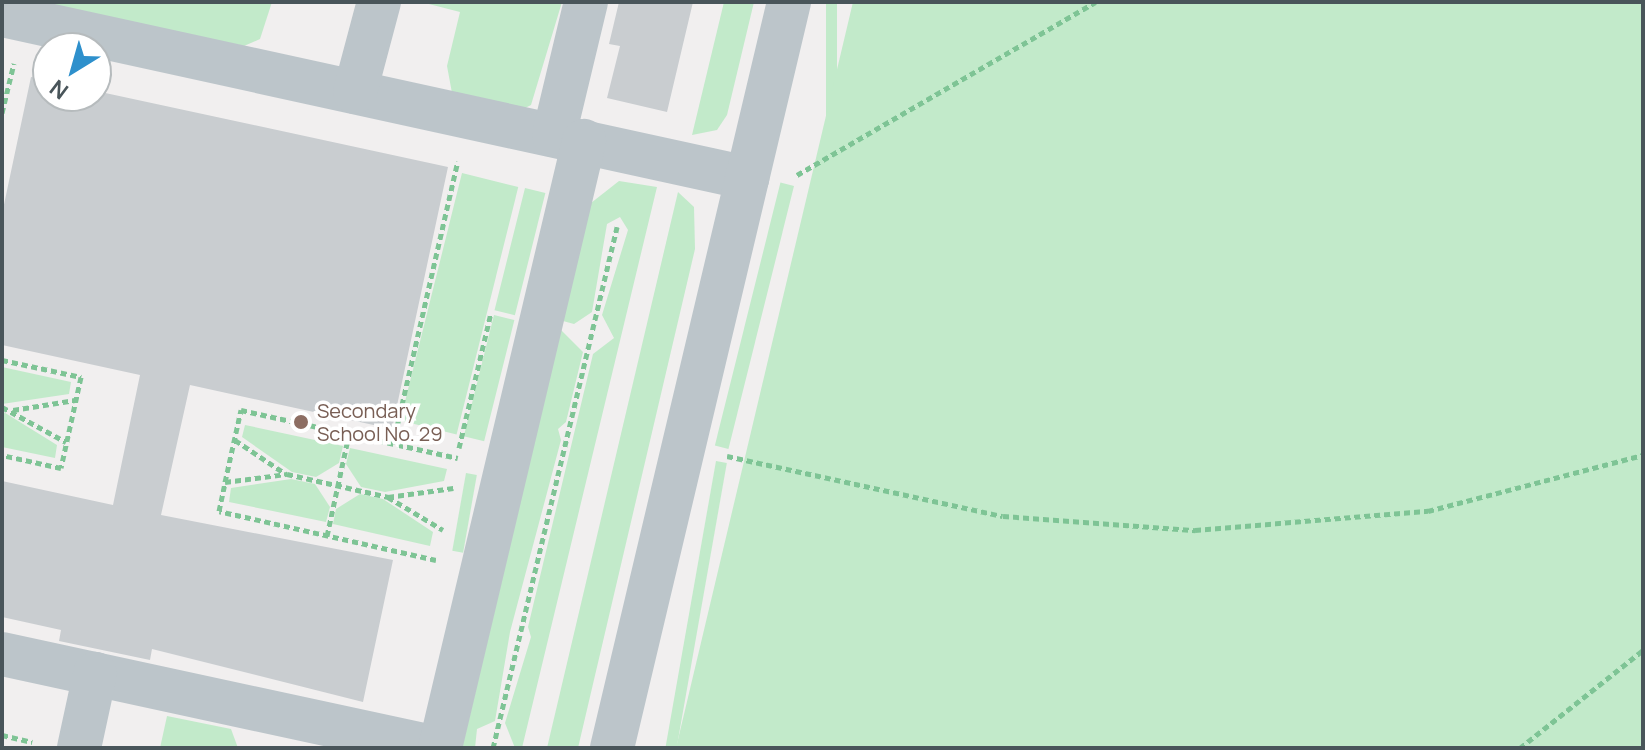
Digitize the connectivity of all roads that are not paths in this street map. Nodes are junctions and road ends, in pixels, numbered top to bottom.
1 (379, 2) edge
2 (586, 2) edge
3 (789, 2) edge
4 (2, 15) edge
5 (355, 92) junction
6 (569, 138) junction
7 (764, 181) junction
8 (2, 654) edge
9 (95, 674) junction
10 (79, 748) edge
11 (438, 748) edge
12 (612, 748) edge

1 - 5 street
2 - 6 street
3 - 7 street
4 - 5 street
5 - 6 street
6 - 7 street
6 - 11 street
7 - 12 street
8 - 9 street
9 - 10 street
9 - 11 street

